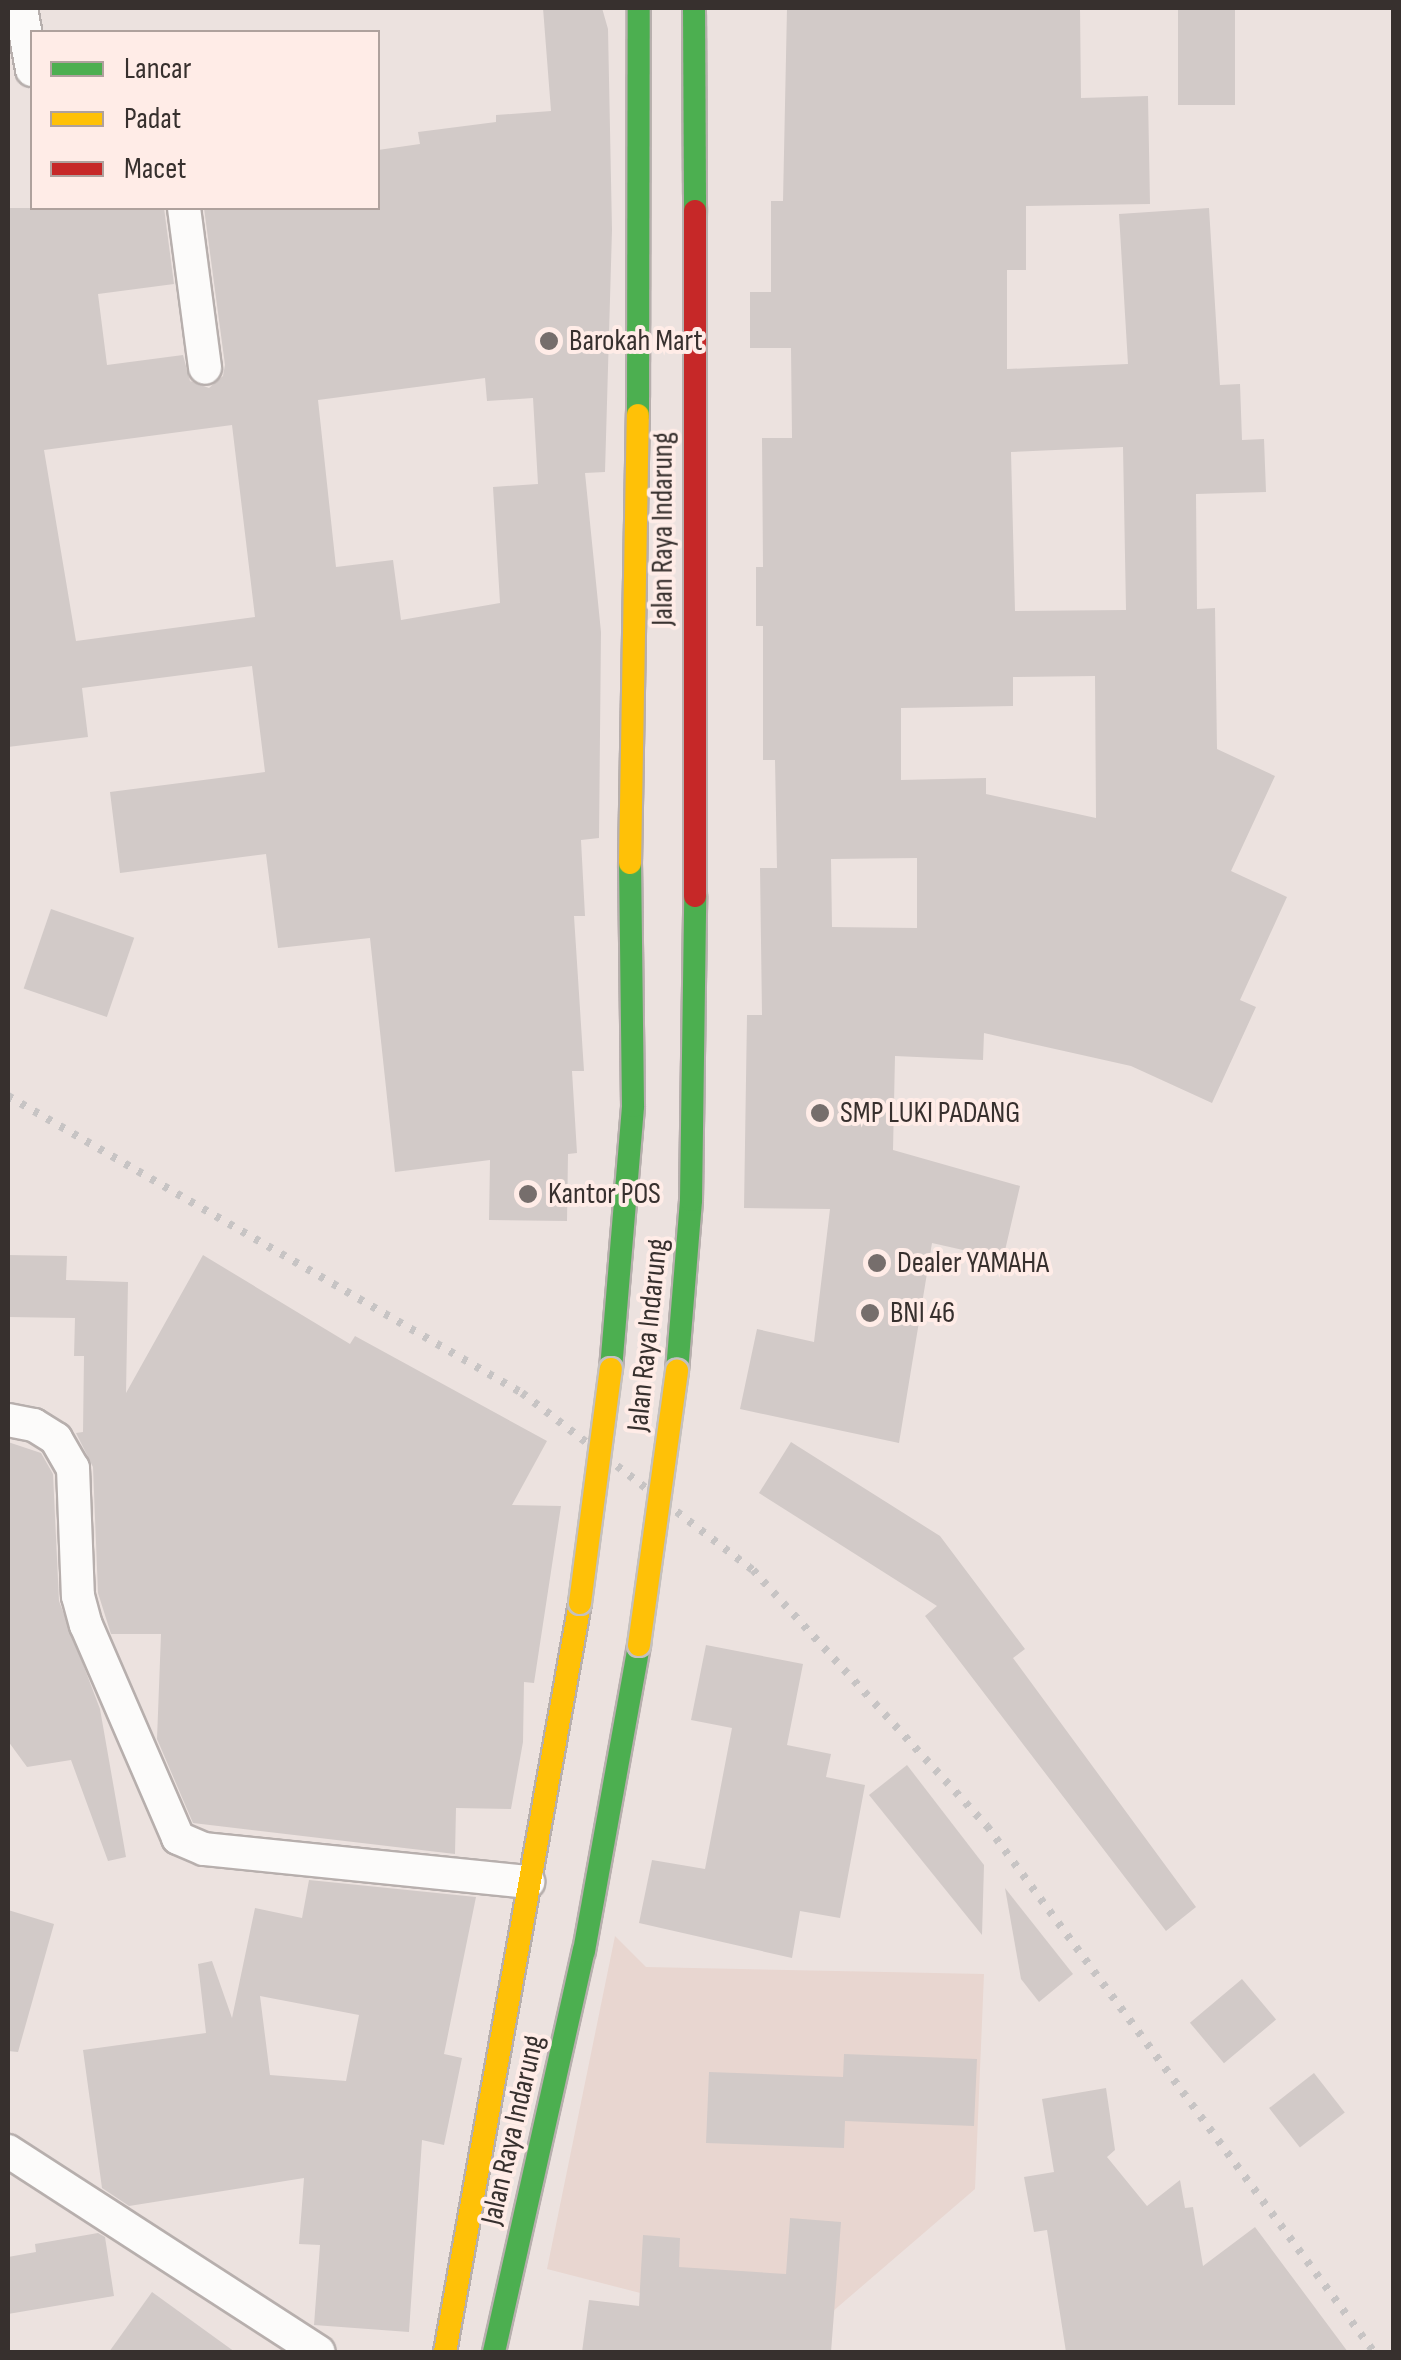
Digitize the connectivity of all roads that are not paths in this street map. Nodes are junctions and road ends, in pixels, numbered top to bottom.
1 (21, 8) edge
2 (639, 8) edge
3 (694, 8) edge
4 (30, 59) edge
5 (184, 210) edge
6 (205, 368) dead end
7 (663, 533) junction
8 (8, 1420) edge
9 (539, 1816) junction
10 (608, 1826) junction
11 (528, 1882) junction
12 (8, 2151) edge
13 (318, 2352) edge
14 (445, 2352) edge
15 (494, 2352) edge

1 - 4 street
2 - 7 highway, Jalan Raya Indarung
3 - 7 highway, Jalan Raya Indarung
5 - 6 street
7 - 9 highway, Jalan Raya Indarung, bridge
7 - 10 highway, Jalan Raya Indarung, bridge
8 - 11 street
9 - 10 highway
9 - 11 highway, Jalan Raya Indarung
10 - 15 highway, Jalan Raya Indarung
11 - 14 highway, Jalan Raya Indarung
12 - 13 street

